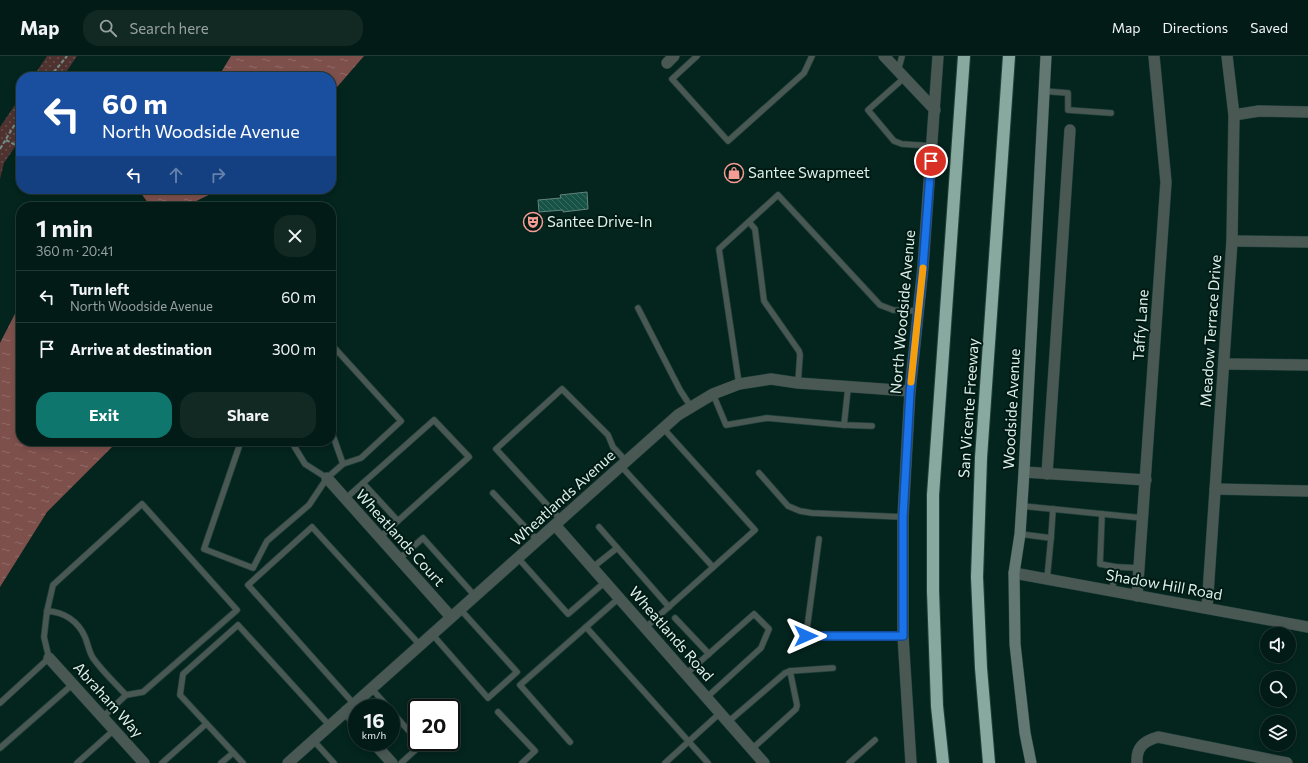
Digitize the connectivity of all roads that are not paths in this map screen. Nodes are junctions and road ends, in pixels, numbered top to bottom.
1 (697, 56) edge
2 (812, 56) edge
3 (884, 56) edge
4 (902, 56) edge
5 (938, 56) edge
6 (964, 56) edge
7 (1009, 56) edge
8 (1046, 56) edge
9 (1154, 56) edge
10 (1227, 56) edge
11 (901, 74) junction
12 (1043, 91) junction
13 (934, 110) junction
14 (1308, 112) edge
15 (1111, 113) dead end
16 (1234, 115) junction
17 (1070, 130) dead end
18 (932, 146) junction
19 (749, 222) junction
20 (1232, 241) junction
21 (1308, 242) edge
22 (638, 308) dead end
23 (918, 311) junction
24 (336, 350) edge
25 (1224, 364) junction
26 (1308, 366) edge
27 (798, 383) junction
28 (739, 384) junction
29 (848, 388) junction
30 (910, 392) junction
31 (713, 394) junction
32 (691, 407) junction
33 (844, 425) junction
34 (872, 426) dead end
35 (663, 428) junction
36 (336, 444) edge
37 (239, 446) edge
38 (294, 446) edge
39 (343, 464) junction
40 (624, 464) junction
41 (1024, 472) junction
42 (759, 473) dead end
43 (1047, 474) junction
44 (327, 478) junction
45 (1146, 480) junction
46 (363, 483) junction
47 (1215, 489) junction
48 (1308, 491) edge
49 (493, 493) dead end
50 (345, 499) junction
51 (1021, 506) junction
52 (1054, 509) junction
53 (1102, 514) junction
54 (903, 517) junction
55 (1143, 518) junction
56 (398, 521) junction
57 (558, 523) junction
58 (599, 527) dead end
59 (1020, 534) junction
60 (380, 537) junction
61 (1050, 538) junction
62 (819, 539) dead end
63 (538, 541) junction
64 (617, 548) junction
65 (399, 558) junction
66 (518, 558) junction
67 (713, 567) junction
68 (1116, 567) junction
69 (592, 568) junction
70 (1140, 568) junction
71 (1014, 573) junction
72 (1047, 579) junction
73 (605, 582) junction
74 (1112, 591) junction
75 (475, 596) junction
76 (1137, 596) junction
77 (619, 598) junction
78 (669, 606) junction
79 (1207, 608) junction
80 (460, 609) junction
81 (46, 611) junction
82 (452, 617) junction
83 (675, 618) dead end
84 (586, 627) junction
85 (1308, 627) edge
86 (645, 628) junction
87 (432, 634) junction
88 (903, 636) junction
89 (420, 645) junction
90 (709, 654) junction
91 (49, 658) junction
92 (833, 668) dead end
93 (790, 671) junction
94 (686, 674) junction
95 (73, 684) junction
96 (371, 688) junction
97 (126, 694) junction
98 (706, 698) junction
99 (359, 699) edge
100 (381, 699) edge
101 (0, 702) edge
102 (348, 706) edge
103 (348, 710) edge
104 (498, 712) dead end
105 (720, 713) junction
106 (103, 718) junction
107 (400, 721) edge
108 (728, 722) junction
109 (206, 724) junction
110 (330, 726) junction
111 (114, 730) junction
112 (408, 730) edge
113 (313, 740) junction
114 (875, 740) dead end
115 (570, 742) dead end
116 (689, 742) junction
117 (0, 748) edge
118 (752, 749) junction
119 (381, 751) edge
120 (414, 751) edge
121 (233, 752) junction
122 (77, 763) edge
123 (144, 763) edge
124 (162, 763) edge
125 (221, 763) edge
126 (243, 763) edge
127 (288, 763) edge
128 (334, 763) edge
129 (392, 763) edge
130 (401, 763) edge
131 (522, 763) edge
132 (665, 763) edge
133 (708, 763) edge
134 (764, 763) edge
135 (849, 763) edge
136 (911, 763) edge
137 (943, 763) edge
138 (989, 763) edge
139 (1031, 763) edge
140 (1137, 763) edge
141 (1287, 763) edge

1 - 2 lane
3 - 11 street
4 - 11 lane
5 - 13 street, North Woodside Avenue
6 - 137 highway, San Vicente Freeway
7 - 138 highway, San Vicente Freeway
8 - 12 main road, Woodside Avenue
9 - 45 street, Taffy Lane
10 - 16 street, Meadow Terrace Drive
11 - 13 street
11 - 18 lane
12 - 15 lane
12 - 41 main road, Woodside Avenue
13 - 18 street, North Woodside Avenue
14 - 16 street
16 - 20 street, Meadow Terrace Drive
17 - 43 street
18 - 23 street, North Woodside Avenue
19 - 23 lane
19 - 27 lane
19 - 28 lane
20 - 21 street
20 - 25 street, Meadow Terrace Drive
22 - 32 lane
23 - 30 street, North Woodside Avenue
24 - 39 lane
25 - 26 street
25 - 47 street, Meadow Terrace Drive
27 - 28 street, Wheatlands Avenue
27 - 29 street, Wheatlands Avenue
28 - 31 street, Wheatlands Avenue
29 - 30 street, Wheatlands Avenue
29 - 33 lane
30 - 54 street, North Woodside Avenue
31 - 32 street, Wheatlands Avenue
31 - 33 lane
32 - 35 street, Wheatlands Avenue
33 - 34 lane
35 - 40 street, Wheatlands Avenue
35 - 67 lane
36 - 39 lane
37 - 44 lane
38 - 44 lane
39 - 44 lane
40 - 57 street, Wheatlands Avenue
40 - 57 lane
40 - 67 lane
41 - 43 street
41 - 51 main road, Woodside Avenue
42 - 54 lane
43 - 45 street
44 - 50 street, Wheatlands Court
45 - 55 street, Taffy Lane
46 - 50 lane
46 - 56 lane
46 - 56 lane
47 - 48 street
47 - 79 street, Meadow Terrace Drive
49 - 63 lane
50 - 60 street, Wheatlands Court
51 - 52 lane
51 - 59 main road, Woodside Avenue
52 - 53 lane
52 - 61 lane
53 - 55 lane
53 - 68 lane
54 - 88 street, North Woodside Avenue
55 - 70 street, Taffy Lane
56 - 60 lane
57 - 63 street, Wheatlands Avenue
57 - 69 street, Wheatlands Road
58 - 64 lane
59 - 61 lane
59 - 71 main road, Woodside Avenue
60 - 65 street, Wheatlands Court
61 - 72 lane
62 - 88 lane
63 - 66 street, Wheatlands Avenue
64 - 69 lane
64 - 78 lane
65 - 75 lane
65 - 82 street, Wheatlands Court
66 - 73 lane
66 - 75 street, Wheatlands Avenue
67 - 78 lane
68 - 70 lane
68 - 74 lane
69 - 73 street, Wheatlands Road
70 - 76 street, Taffy Lane
71 - 72 street, Shadow Hill Road
71 - 139 main road, Woodside Avenue
72 - 74 street, Shadow Hill Road
73 - 77 street, Wheatlands Road
74 - 76 street, Shadow Hill Road
75 - 80 street, Wheatlands Avenue
76 - 79 street, Shadow Hill Road
77 - 84 lane
77 - 86 street, Wheatlands Road
78 - 86 lane
79 - 85 street, Shadow Hill Road
80 - 82 street, Wheatlands Avenue
80 - 87 lane
81 - 91 lane
81 - 97 lane
81 - 97 lane
82 - 87 street, Wheatlands Avenue
83 - 90 lane
84 - 115 lane
84 - 116 lane
86 - 94 street, Wheatlands Road
87 - 89 street, Wheatlands Avenue
88 - 136 street, North Woodside Avenue
89 - 96 street, Wheatlands Avenue
89 - 102 lane
90 - 94 lane
90 - 98 lane
91 - 95 street, Abraham Way
91 - 101 lane
92 - 93 lane
93 - 108 lane
93 - 118 lane
94 - 98 street, Wheatlands Road
95 - 106 street, Abraham Way
95 - 117 lane
96 - 99 street, Wheatlands Avenue
96 - 100 lane
97 - 106 lane
98 - 105 street, Wheatlands Road
103 - 110 street, Wheatlands Avenue
104 - 131 lane
105 - 108 street, Wheatlands Road
105 - 116 lane
106 - 111 street, Abraham Way
107 - 112 lane
108 - 118 street, Wheatlands Road
109 - 110 lane
109 - 121 lane
109 - 124 lane
110 - 113 street, Wheatlands Avenue
111 - 122 lane
111 - 123 street, Abraham Way
113 - 127 street, Wheatlands Avenue
113 - 128 lane
114 - 135 lane
116 - 132 lane
116 - 133 lane
118 - 134 street, Wheatlands Road
119 - 129 street
120 - 130 lane
121 - 125 lane
121 - 126 lane
140 - 141 street

